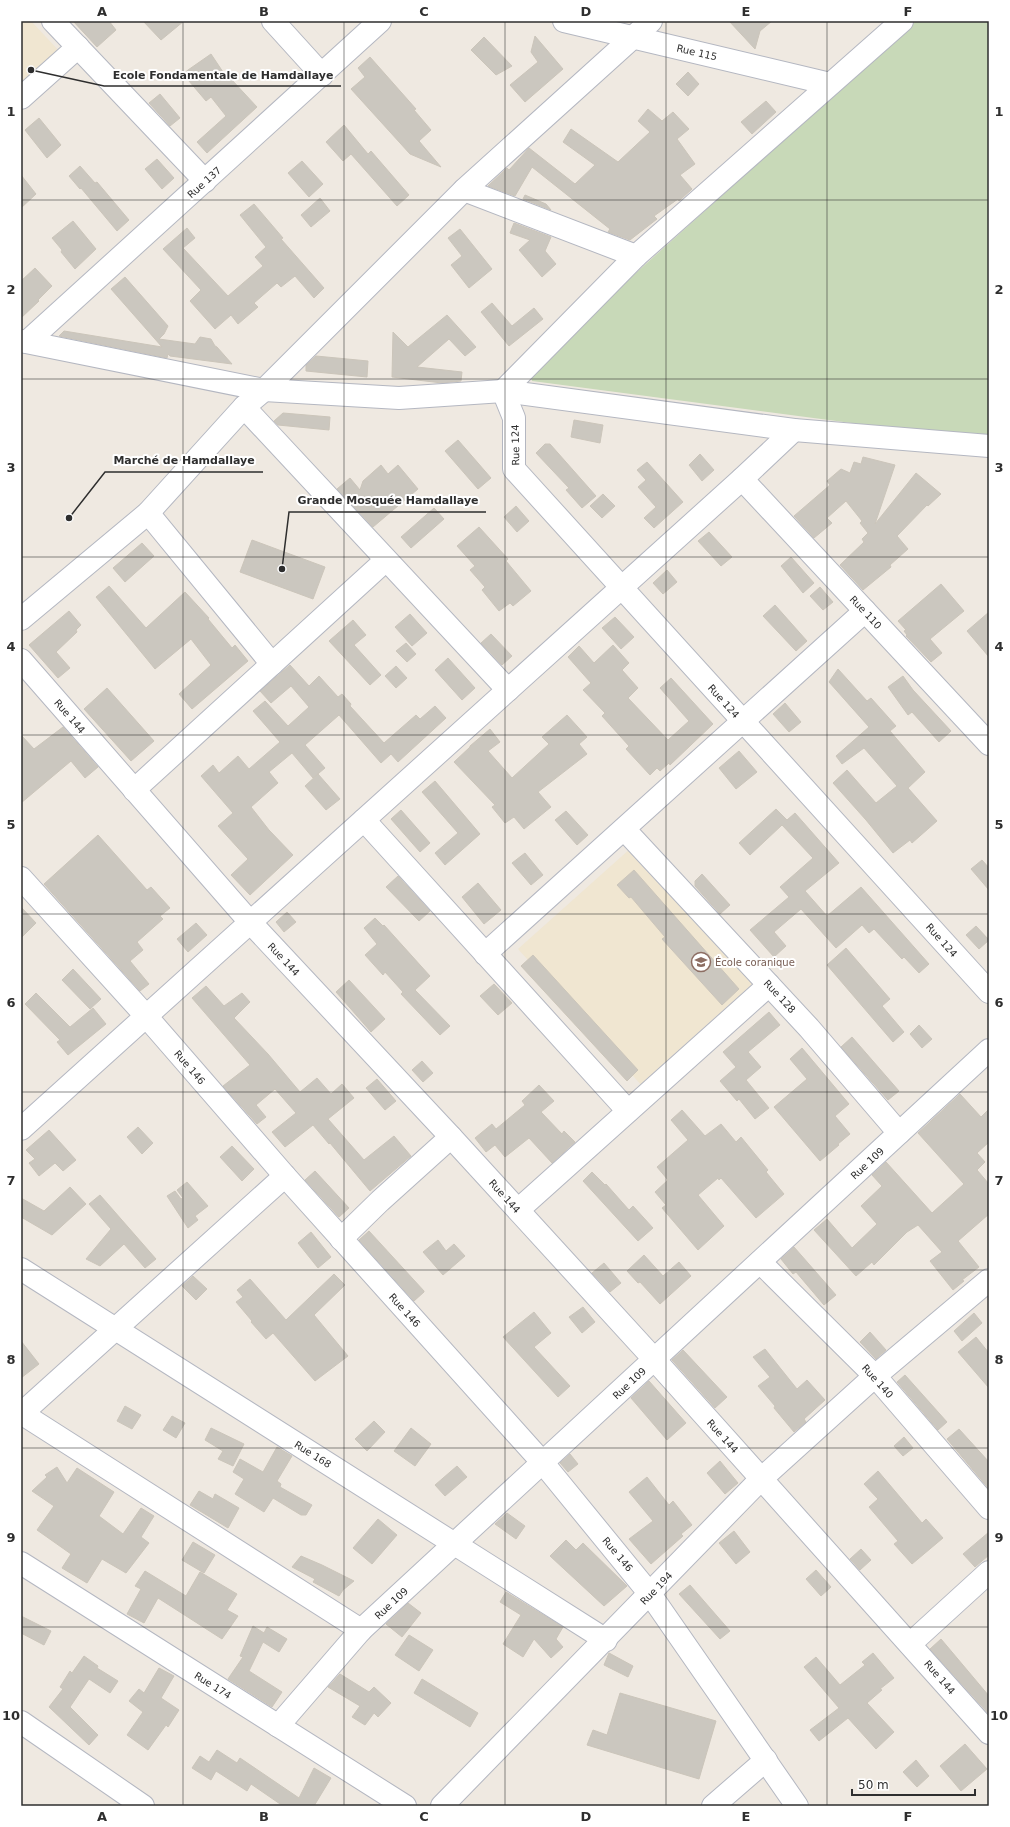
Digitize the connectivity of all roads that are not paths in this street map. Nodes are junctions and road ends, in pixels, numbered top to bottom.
1 (53, 21) edge
2 (273, 21) edge
3 (380, 21) edge
4 (564, 21) edge
5 (651, 21) edge
6 (902, 21) edge
7 (633, 37) junction
8 (78, 47) junction
9 (322, 75) junction
10 (830, 84) junction
11 (21, 98) edge
12 (205, 181) junction
13 (464, 190) junction
14 (636, 256) junction
15 (24, 342) edge
16 (264, 390) junction
17 (503, 390) junction
18 (244, 407) junction
19 (794, 430) junction
20 (989, 446) edge
21 (742, 479) junction
22 (148, 513) junction
23 (386, 560) junction
24 (622, 588) junction
25 (865, 611) junction
26 (21, 619) edge
27 (21, 660) edge
28 (272, 664) junction
29 (508, 690) junction
30 (743, 721) junction
31 (989, 744) edge
32 (134, 790) junction
33 (364, 820) junction
34 (624, 829) junction
35 (21, 878) edge
36 (250, 922) junction
37 (485, 954) junction
38 (769, 985) junction
39 (989, 992) edge
40 (146, 1016) junction
41 (989, 1050) edge
42 (628, 1111) junction
43 (21, 1129) edge
44 (900, 1133) junction
45 (451, 1137) junction
46 (285, 1176) junction
47 (518, 1210) junction
48 (341, 1239) junction
49 (760, 1262) junction
50 (21, 1269) edge
51 (989, 1280) edge
52 (115, 1328) junction
53 (654, 1359) junction
54 (875, 1376) junction
55 (21, 1414) edge
56 (542, 1463) junction
57 (761, 1479) junction
58 (989, 1508) edge
59 (454, 1544) junction
60 (21, 1563) edge
61 (989, 1572) edge
62 (650, 1594) junction
63 (361, 1630) junction
64 (606, 1640) junction
65 (910, 1644) junction
66 (278, 1726) junction
67 (24, 1730) edge
68 (989, 1733) edge
69 (766, 1760) junction
70 (143, 1806) edge
71 (405, 1806) edge
72 (442, 1806) edge
73 (713, 1806) edge
74 (797, 1806) edge

1 - 8 street
2 - 9 street
3 - 9 street, Rue 137
4 - 7 street, Rue 115
5 - 7 street
6 - 10 street
7 - 10 street, Rue 115
7 - 13 street
8 - 11 street
8 - 12 street
9 - 12 street, Rue 137
10 - 14 street
12 - 15 street, Rue 137
13 - 14 street
13 - 16 street
14 - 17 street
15 - 16 street
16 - 17 street
16 - 18 street
17 - 19 street
17 - 24 street, Rue 124
18 - 22 street
18 - 23 street
19 - 20 street
19 - 21 street
21 - 24 street
21 - 25 street, Rue 110
22 - 26 street
22 - 28 street
23 - 28 street
23 - 29 street
24 - 29 street
24 - 30 street, Rue 124
25 - 30 street
25 - 31 street, Rue 110
27 - 32 street, Rue 144
28 - 32 street
29 - 33 street
30 - 34 street
30 - 39 street, Rue 124
32 - 36 street, Rue 144
33 - 36 street
33 - 37 street
34 - 37 street
34 - 38 street, Rue 128
35 - 40 street, Rue 146
36 - 40 street
36 - 45 street, Rue 144
37 - 42 street
38 - 42 street
38 - 44 street, Rue 128
40 - 43 street
40 - 46 street, Rue 146
41 - 44 street, Rue 109
42 - 47 street
44 - 49 street, Rue 109
45 - 47 street, Rue 144
45 - 48 street
46 - 48 street, Rue 146
46 - 52 street
47 - 53 street, Rue 144
48 - 56 street, Rue 146
49 - 53 street, Rue 109
49 - 54 street, Rue 140
50 - 52 street, Rue 168
51 - 54 street, Rue 194
52 - 55 street
52 - 59 street, Rue 168
53 - 56 street, Rue 109
53 - 57 street, Rue 144
54 - 57 street, Rue 194
54 - 58 street, Rue 140
55 - 63 street
56 - 59 street, Rue 109
56 - 62 street, Rue 146
57 - 62 street, Rue 194
57 - 65 street, Rue 144
59 - 63 street, Rue 109
59 - 64 street, Rue 168
60 - 66 street, Rue 174
61 - 65 street
62 - 64 street, Rue 194
62 - 69 street, Rue 146
63 - 66 street, Rue 109
64 - 72 street, Rue 194
65 - 68 street, Rue 144
66 - 71 street, Rue 174
67 - 70 street
69 - 73 street
69 - 74 street, Rue 146

